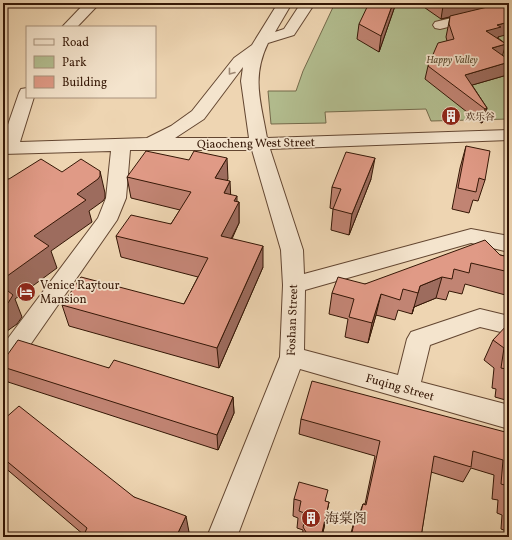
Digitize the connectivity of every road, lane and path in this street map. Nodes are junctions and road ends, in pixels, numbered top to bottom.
1 (93, 3) edge
2 (285, 3) edge
3 (308, 3) edge
4 (509, 8) edge
5 (440, 25) dead end
6 (70, 26) edge
7 (261, 43) junction
8 (26, 96) edge
9 (509, 135) edge
10 (144, 144) junction
11 (258, 144) junction
12 (121, 146) junction
13 (6, 148) edge
14 (509, 244) edge
15 (294, 285) junction
16 (509, 325) edge
17 (292, 357) junction
18 (3, 364) edge
19 (407, 389) junction
20 (509, 417) edge
21 (222, 537) edge

1 - 6 street
2 - 7 street
3 - 7 street
4 - 5 street
7 -> 10 street
7 - 11 street, Foshan Street
8 - 13 street
9 - 11 street, Qiaocheng West Street
10 - 11 street, Qiaocheng West Street
10 - 12 street, Qiaocheng West Street
11 - 15 street, Foshan Street
12 - 13 street, Qiaocheng West Street
12 - 18 street
14 - 15 street
15 - 17 street, Foshan Street
16 - 19 street
17 - 19 street, Fuqing Street
17 - 21 street, Foshan Street
19 - 20 street, Fuqing Street

